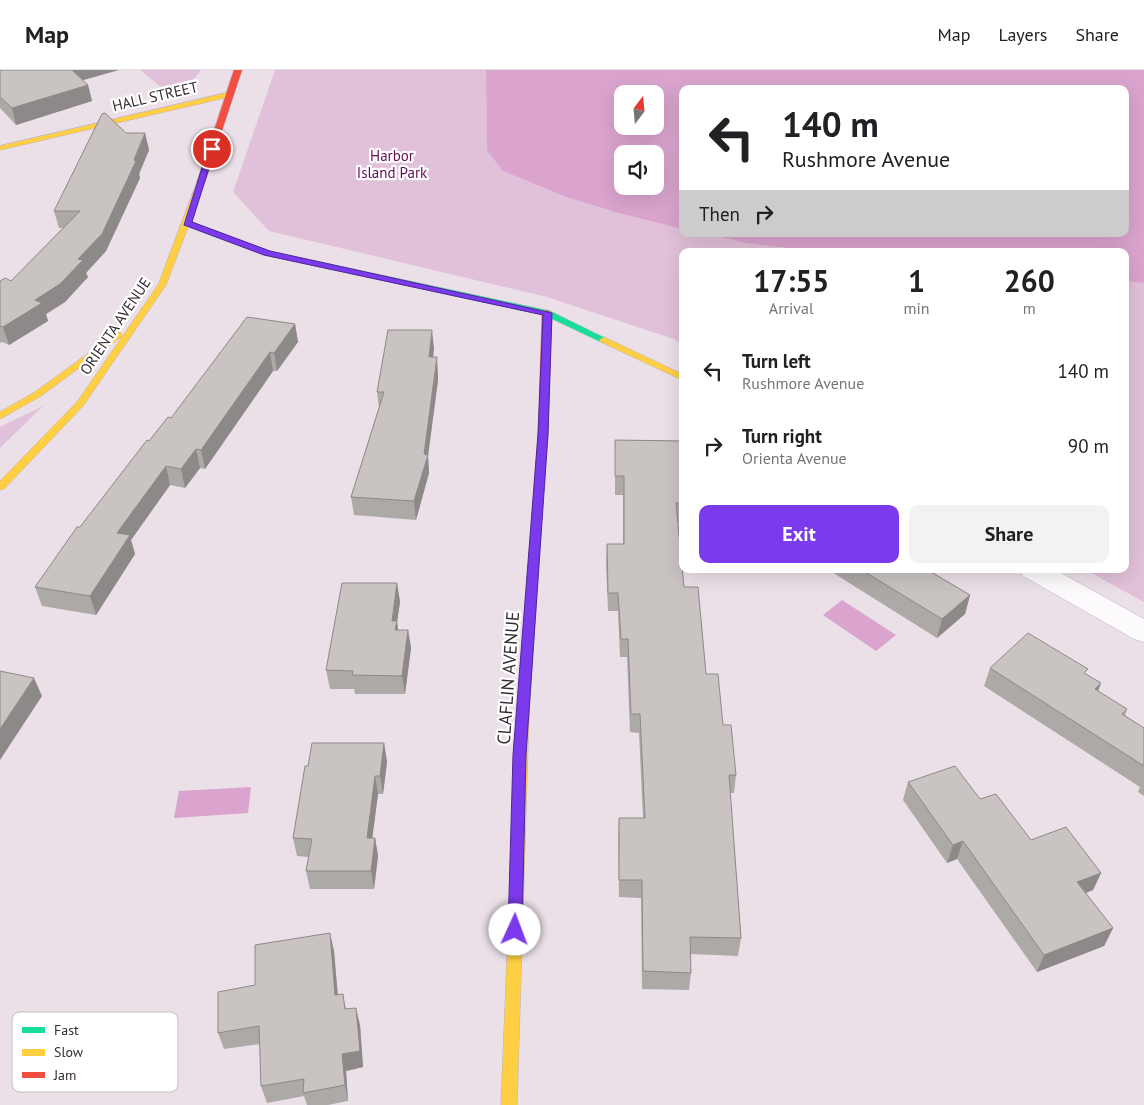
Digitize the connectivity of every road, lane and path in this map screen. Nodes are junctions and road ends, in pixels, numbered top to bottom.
1 (238, 70) edge
2 (230, 94) junction
3 (0, 148) edge
4 (187, 223) junction
5 (548, 313) junction
6 (136, 323) junction
7 (679, 376) edge
8 (0, 416) edge
9 (0, 487) edge
10 (1040, 573) edge
11 (1144, 632) edge
12 (510, 1105) edge

1 - 2 street, ORIENTA AVENUE
2 - 3 street, HALL STREET
2 - 4 street, ORIENTA AVENUE
4 - 5 street
4 - 6 street, ORIENTA AVENUE
5 - 7 street
5 - 12 street, CLAFLIN AVENUE
6 - 8 street
6 - 9 street, ORIENTA AVENUE
10 - 11 street

